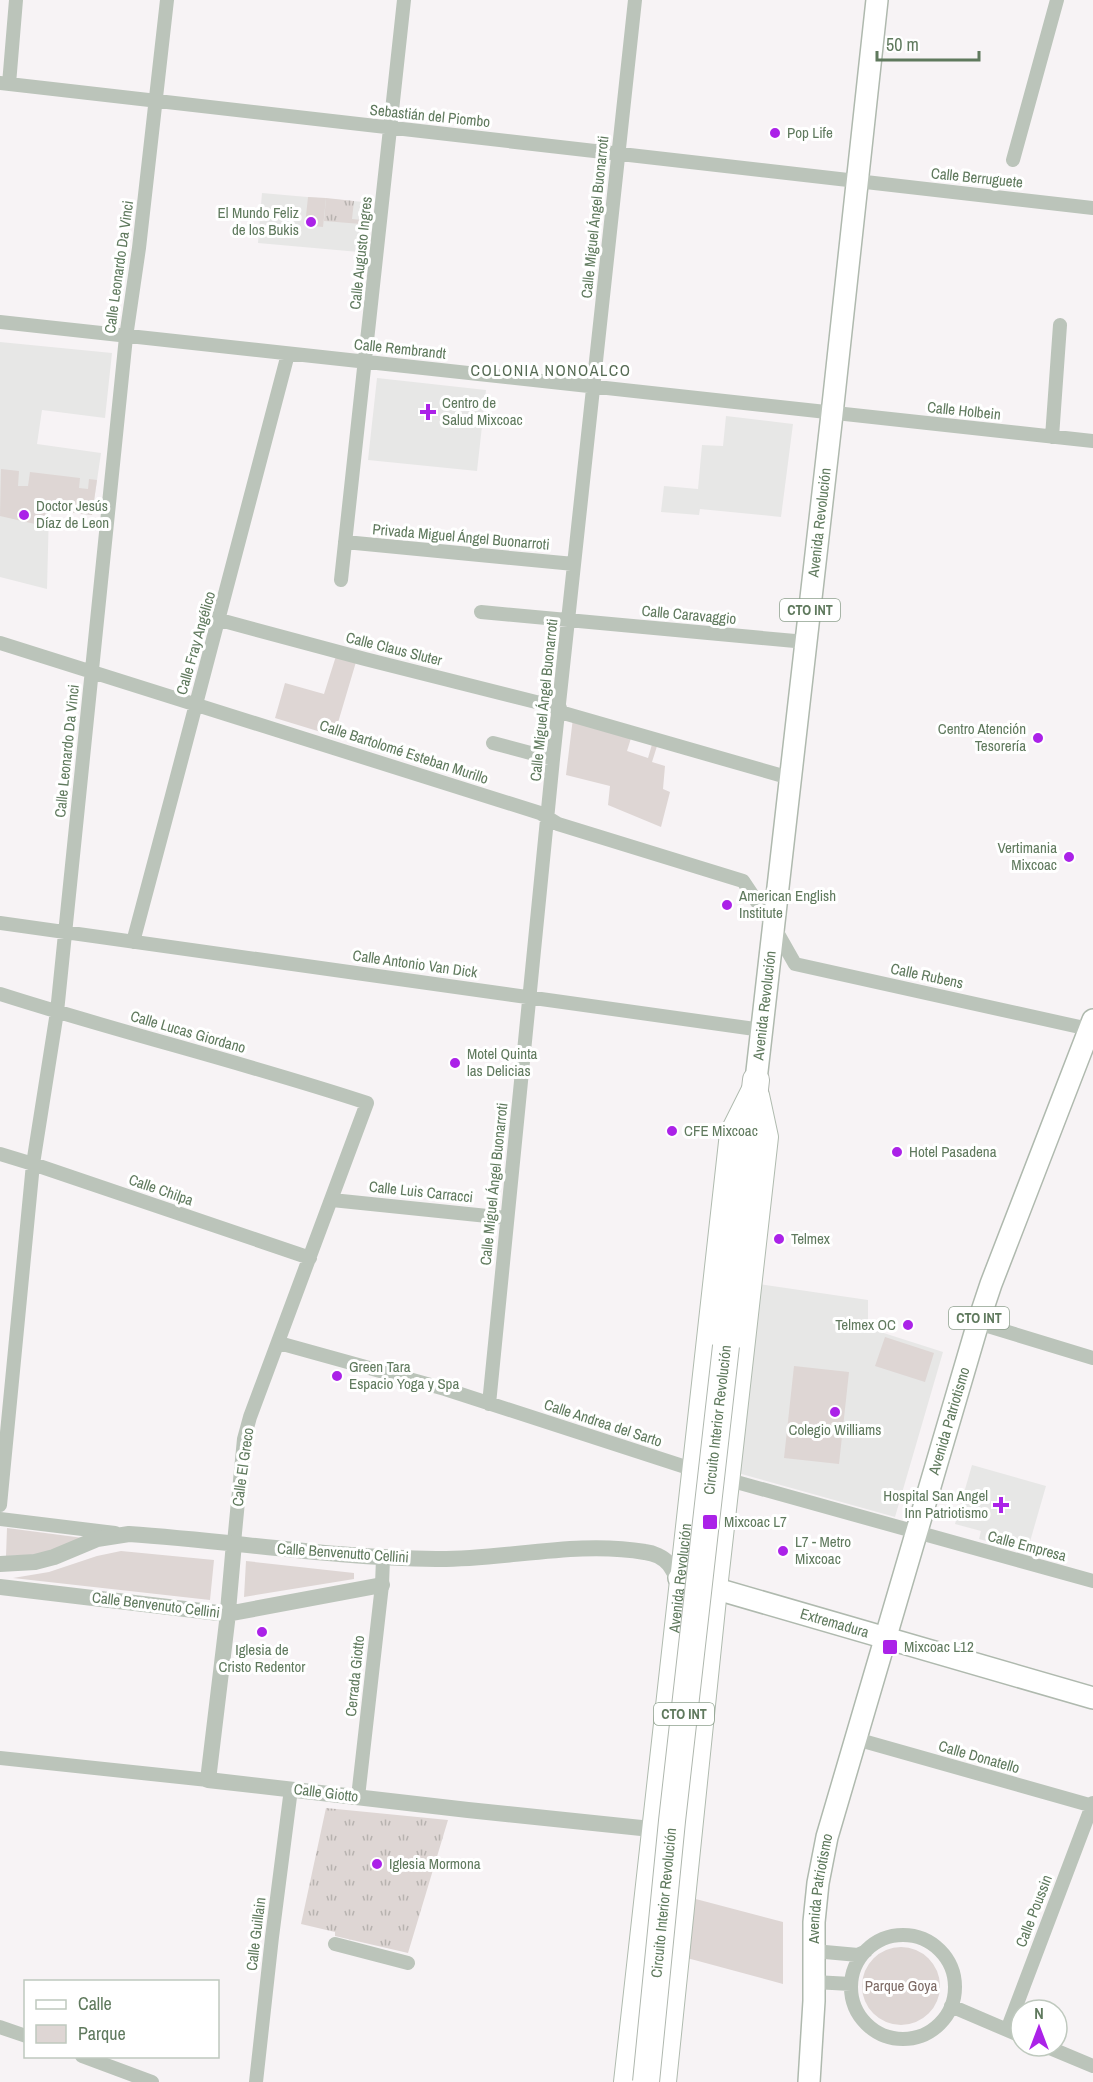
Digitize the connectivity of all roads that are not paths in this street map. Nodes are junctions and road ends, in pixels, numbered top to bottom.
1 (16, 0) edge
2 (167, 0) edge
3 (404, 0) edge
4 (635, 0) edge
5 (876, 0) edge
6 (1057, 0) edge
7 (4, 84) edge
8 (156, 101) junction
9 (390, 129) junction
10 (618, 154) junction
11 (1013, 160) dead end
12 (857, 182) junction
13 (1093, 208) edge
14 (0, 322) edge
15 (1060, 325) dead end
16 (126, 337) junction
17 (288, 354) junction
18 (366, 362) junction
19 (593, 386) junction
20 (832, 414) junction
21 (1052, 437) junction
22 (1093, 441) edge
23 (345, 542) junction
24 (574, 564) junction
25 (341, 580) dead end
26 (481, 612) dead end
27 (220, 620) junction
28 (569, 621) junction
29 (806, 642) junction
30 (0, 643) edge
31 (92, 671) junction
32 (196, 704) junction
33 (560, 710) junction
34 (493, 743) dead end
35 (553, 759) junction
36 (790, 778) junction
37 (549, 818) junction
38 (0, 923) edge
39 (774, 927) junction
40 (64, 932) junction
41 (134, 942) junction
42 (0, 994) edge
43 (529, 997) junction
44 (57, 1012) junction
45 (1092, 1026) edge
46 (762, 1030) junction
47 (756, 1080) junction
48 (367, 1103) joint
49 (0, 1154) edge
50 (33, 1164) junction
51 (332, 1200) junction
52 (507, 1218) junction
53 (310, 1258) junction
54 (978, 1323) junction
55 (279, 1343) junction
56 (1093, 1358) edge
57 (489, 1404) junction
58 (692, 1470) junction
59 (729, 1480) junction
60 (0, 1505) edge
61 (0, 1519) edge
62 (918, 1533) junction
63 (129, 1534) junction
64 (234, 1544) junction
65 (383, 1558) junction
66 (0, 1564) edge
67 (680, 1578) junction
68 (1093, 1581) edge
69 (382, 1585) junction
70 (0, 1587) edge
71 (717, 1589) junction
72 (228, 1614) junction
73 (886, 1638) junction
74 (1093, 1698) edge
75 (856, 1739) junction
76 (0, 1758) edge
77 (208, 1780) junction
78 (291, 1789) junction
79 (358, 1797) junction
80 (1093, 1805) edge
81 (651, 1829) junction
82 (336, 1944) dead end
83 (814, 1950) junction
84 (866, 1951) junction
85 (408, 1963) dead end
86 (814, 1982) junction
87 (851, 1984) junction
88 (951, 2006) junction
89 (0, 2027) edge
90 (1007, 2030) joint
91 (24, 2035) edge
92 (1069, 2056) edge
93 (87, 2058) edge
94 (1093, 2066) edge
95 (152, 2082) edge
96 (256, 2082) edge
97 (624, 2082) edge
98 (646, 2082) edge
99 (666, 2082) edge
100 (809, 2082) edge

1 - 7 street
2 - 8 street, Calle Leonardo Da Vinci
3 - 9 street, Calle Augusto Ingres
4 - 10 street, Calle Miguel Ángel Buonarroti
5 - 12 main road, Avenida Revolución / CTO INT
6 - 11 street
7 - 8 street, Sebastián del Piombo
8 - 9 street, Sebastián del Piombo
8 - 16 street, Calle Leonardo Da Vinci
9 - 10 street, Sebastián del Piombo
9 - 18 street, Calle Augusto Ingres
10 - 12 street, Sebastián del Piombo
10 - 19 street, Calle Miguel Ángel Buonarroti
12 - 13 street, Calle Berruguete
12 - 20 main road, Avenida Revolución / CTO INT
14 - 16 street, Calle Rembrandt
15 - 21 street
16 - 17 street, Calle Rembrandt
16 - 31 street, Calle Leonardo Da Vinci
17 - 18 street, Calle Rembrandt
17 - 27 street, Calle Fray Angélico
18 - 19 street, Calle Rembrandt
18 - 23 street, Calle Augusto Ingres
19 - 20 street, Calle Rembrandt
19 - 24 street, Calle Miguel Ángel Buonarroti
20 - 21 street, Calle Holbein
20 - 29 main road, Avenida Revolución / CTO INT
21 - 22 street, Calle Holbein
23 - 24 street, Privada Miguel Ángel Buonarroti
23 - 25 street, Calle Augusto Ingres
24 - 28 street, Calle Miguel Ángel Buonarroti
26 - 28 street, Calle Caravaggio
27 - 32 street, Calle Fray Angélico
27 - 33 street, Calle Claus Sluter
28 - 29 street, Calle Caravaggio
28 - 33 street, Calle Miguel Ángel Buonarroti
29 - 36 main road, Avenida Revolución / CTO INT
30 - 31 street, Calle Bartolomé Esteban Murillo
31 - 32 street, Calle Bartolomé Esteban Murillo
31 - 40 street, Calle Leonardo Da Vinci
32 - 37 street, Calle Bartolomé Esteban Murillo
32 - 41 street, Calle Fray Angélico
33 - 35 street, Calle Miguel Ángel Buonarroti
33 - 36 street, Calle Claus Sluter
34 - 35 street
35 - 37 street, Calle Miguel Ángel Buonarroti
36 - 39 main road, Avenida Revolución / CTO INT
37 - 39 street, Calle Bartolomé Esteban Murillo
37 - 43 street, Calle Miguel Ángel Buonarroti
38 - 40 street, Calle Antonio Van Dick
39 - 45 street, Calle Rubens
39 - 46 main road, Avenida Revolución / CTO INT
40 - 41 street, Calle Antonio Van Dick
40 - 44 street, Calle Leonardo Da Vinci
41 - 43 street, Calle Antonio Van Dick
42 - 44 street, Calle Lucas Giordano
43 - 46 street, Calle Antonio Van Dick
43 - 52 street, Calle Miguel Ángel Buonarroti
44 - 48 street, Calle Lucas Giordano
44 - 50 street, Calle Leonardo Da Vinci
45 - 54 main road, Avenida Patriotismo / CTO INT
46 - 47 main road, Avenida Revolución / CTO INT
47 - 58 main road, Avenida Revolución / CTO INT
47 - 59 main road, Avenida Revolución / CTO INT
47 - 98 highway, Circuito Interior Revolución / CTO INT, bridge
48 - 51 street, Calle El Greco
49 - 50 street, Calle Chilpa
50 - 53 street, Calle Chilpa
50 - 60 street, Calle Leonardo Da Vinci
51 - 52 street, Calle Luis Carracci
51 - 53 street, Calle El Greco
52 - 57 street, Calle Miguel Ángel Buonarroti
53 - 55 street, Calle El Greco
54 - 56 street
54 - 62 main road, Avenida Patriotismo / CTO INT
55 - 57 street, Calle Andrea del Sarto
55 - 64 street, Calle El Greco
57 - 58 street, Calle Andrea del Sarto
58 - 59 street, Calle Andrea del Sarto
58 - 67 main road, Avenida Revolución / CTO INT
59 - 62 street, Calle Andrea del Sarto
59 - 71 main road, Avenida Revolución / CTO INT
61 - 63 street
62 - 68 street, Calle Empresa
62 - 73 main road, Avenida Patriotismo / CTO INT
63 - 64 street, Calle Benvenutto Cellini
63 - 66 street, Calle Benvenutto Cellini
64 - 65 street, Calle Benvenutto Cellini
64 - 72 street, Calle El Greco
65 - 67 street, Calle Benvenutto Cellini
65 - 69 street, Cerrada Giotto
67 - 71 main road, Extremadura
67 - 81 main road, Avenida Revolución / CTO INT
69 - 72 street, Calle Benvenuto Cellini
69 - 79 street, Cerrada Giotto
70 - 72 street, Calle Benvenuto Cellini
71 - 73 main road, Extremadura
71 - 99 main road, Avenida Revolución / CTO INT
72 - 77 street, Calle El Greco
73 - 74 main road, Extremadura
73 - 75 main road, Avenida Patriotismo / CTO INT
75 - 80 street, Calle Donatello
75 - 83 main road, Avenida Patriotismo / CTO INT
76 - 77 street, Calle Giotto
77 - 78 street, Calle Giotto
78 - 79 street, Calle Giotto
78 - 96 street, Calle Guillain
79 - 81 street, Calle Giotto
80 - 90 street, Calle Poussin
81 - 97 main road, Avenida Revolución / CTO INT
82 - 85 street
83 - 84 street
83 - 86 main road, Avenida Patriotismo / CTO INT
84 - 87 street
84 - 88 street
86 - 87 street
86 - 100 main road, Avenida Patriotismo / CTO INT
87 - 88 street
88 - 90 street
89 - 91 street
92 - 94 street
93 - 95 street

